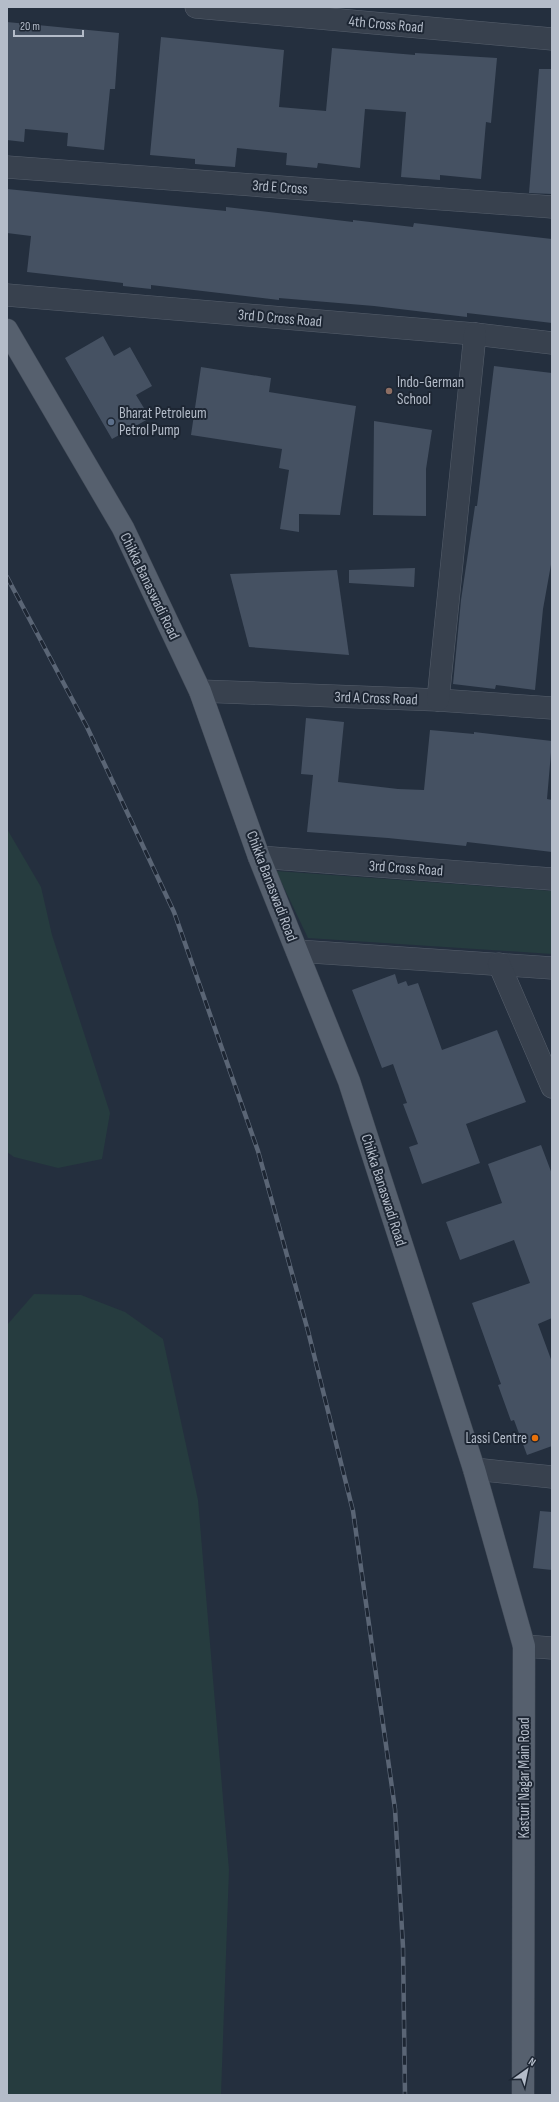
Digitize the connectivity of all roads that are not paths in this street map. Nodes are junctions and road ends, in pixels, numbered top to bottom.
1 (196, 7) edge
2 (552, 39) edge
3 (7, 167) edge
4 (552, 207) edge
5 (7, 295) edge
6 (7, 330) edge
7 (475, 334) junction
8 (552, 343) edge
9 (200, 691) junction
10 (438, 700) junction
11 (552, 708) edge
12 (259, 857) junction
13 (552, 879) edge
14 (297, 951) junction
15 (499, 964) junction
16 (552, 968) edge
17 (552, 1087) edge
18 (474, 1469) junction
19 (552, 1477) edge
20 (524, 1646) junction
21 (552, 1648) edge
22 (522, 2095) edge

1 - 2 street, 4th Cross Road
3 - 4 street, 3rd E Cross
5 - 7 street, 3rd D Cross Road
6 - 9 main road, Chikka Banaswadi Road
7 - 8 street, 3rd D Cross Road
7 - 10 street
9 - 10 street, 3rd A Cross Road
9 - 12 main road, Chikka Banaswadi Road
10 - 11 street, 3rd A Cross Road
12 - 13 street, 3rd Cross Road
12 - 14 main road, Chikka Banaswadi Road
14 - 15 street
14 - 18 main road, Chikka Banaswadi Road
15 - 16 street
15 - 17 street
18 - 19 street
18 - 20 main road, Kasturi Nagar Main Road
20 - 21 street
20 - 22 main road, Kasturi Nagar Main Road

